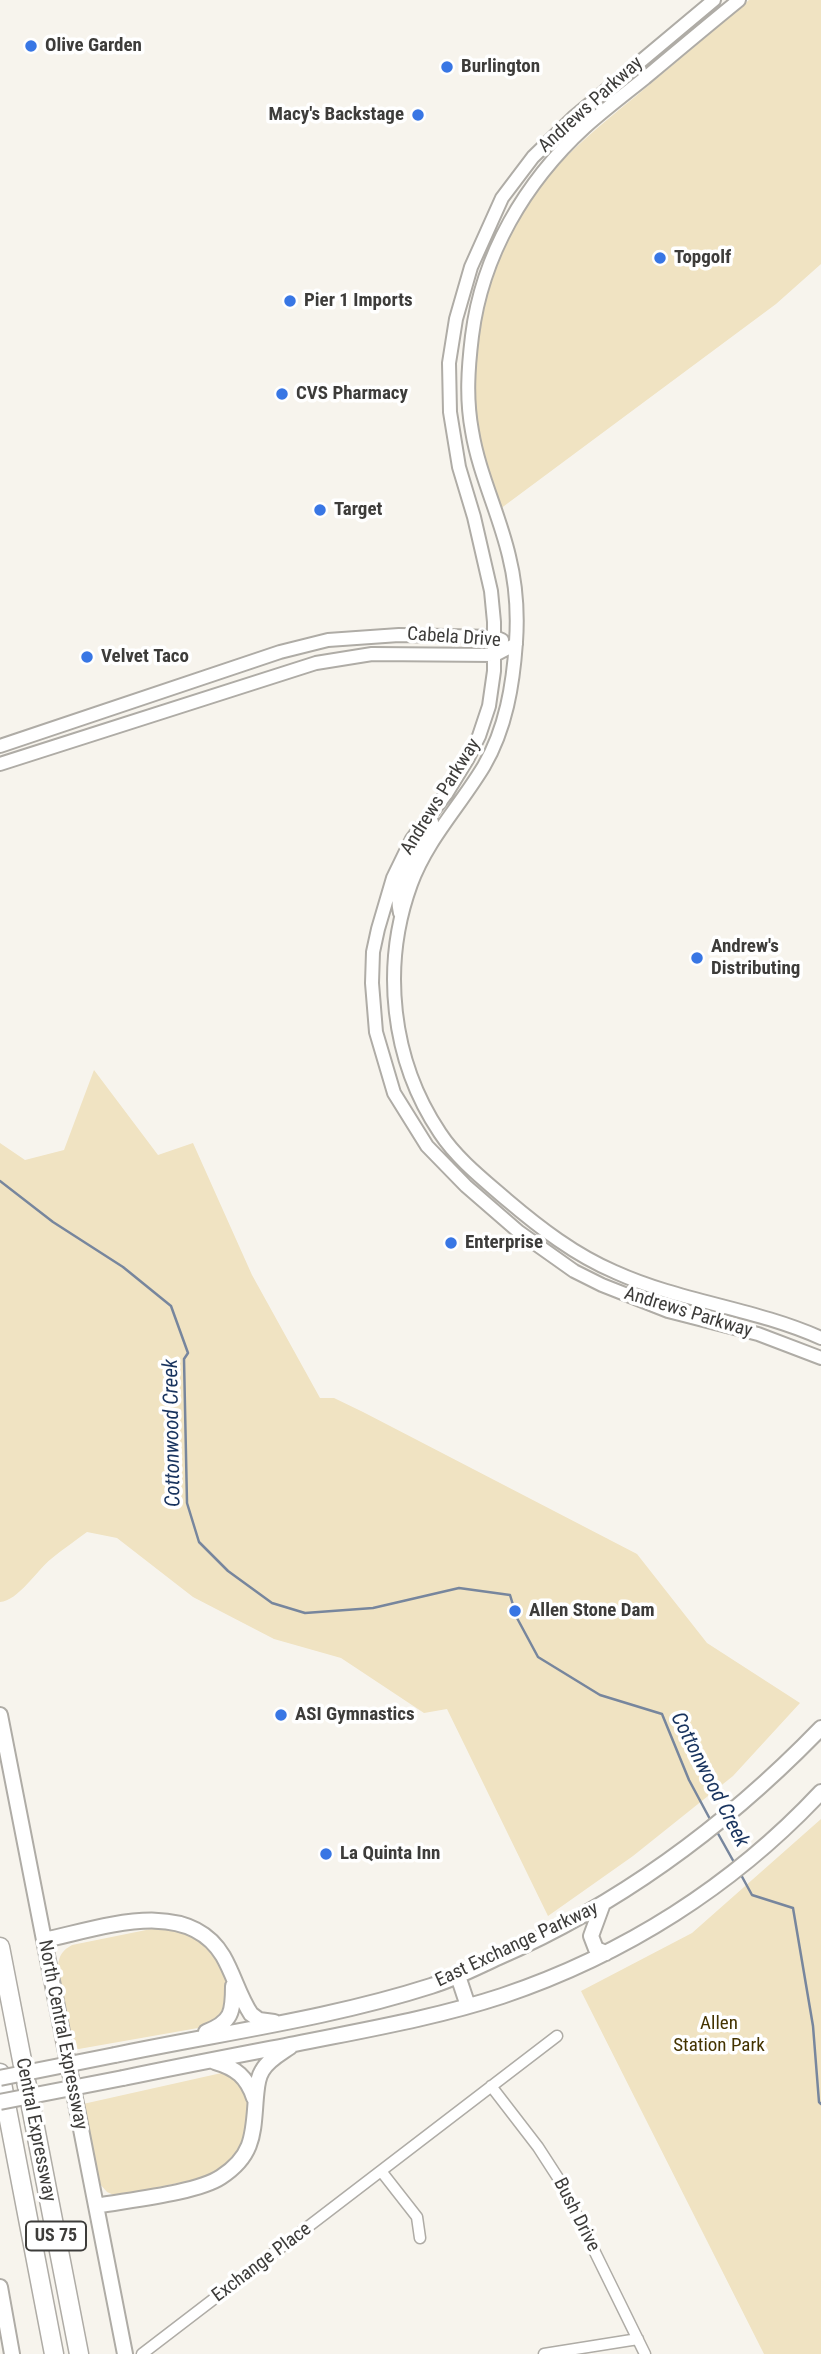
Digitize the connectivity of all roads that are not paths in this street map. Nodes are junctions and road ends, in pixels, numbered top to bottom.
1 (714, 0) edge
2 (738, 0) edge
3 (687, 23) junction
4 (696, 35) junction
5 (471, 267) junction
6 (486, 272) junction
7 (495, 637) junction
8 (516, 644) junction
9 (495, 655) junction
10 (0, 746) edge
11 (0, 764) edge
12 (428, 817) junction
13 (401, 917) junction
14 (396, 1028) junction
15 (376, 1032) junction
16 (530, 1219) junction
17 (519, 1233) junction
18 (703, 1302) junction
19 (698, 1320) junction
20 (821, 1338) edge
21 (820, 1354) edge
22 (0, 1715) edge
23 (821, 1728) edge
24 (821, 1792) edge
25 (601, 1906) junction
26 (44, 1940) junction
27 (0, 1947) edge
28 (606, 1953) junction
29 (458, 1976) junction
30 (233, 1978) junction
31 (468, 2006) junction
32 (293, 2021) junction
33 (557, 2036) dead end
34 (190, 2039) junction
35 (296, 2043) junction
36 (212, 2061) junction
37 (0, 2075) edge
38 (491, 2086) junction
39 (0, 2102) edge
40 (256, 2102) junction
41 (381, 2171) junction
42 (96, 2206) junction
43 (420, 2238) dead end
44 (0, 2287) edge
45 (638, 2339) junction
46 (12, 2354) edge
47 (54, 2354) edge
48 (79, 2354) edge
49 (125, 2354) edge
50 (142, 2354) edge
51 (544, 2354) edge
52 (645, 2354) edge

1 - 3 street, Andrews Parkway
2 - 4 street, Andrews Parkway
3 - 4 street
3 - 5 street, Andrews Parkway
4 - 6 street, Andrews Parkway
5 - 6 street
5 - 7 street, Andrews Parkway
6 - 8 street, Andrews Parkway
7 - 8 street, Cabela Drive
7 - 9 street, Andrews Parkway
7 - 10 street, Cabela Drive
8 - 9 street, Cabela Drive
8 - 13 street, Andrews Parkway
9 - 11 street, Cabela Drive
9 - 12 street, Andrews Parkway
12 - 13 street
12 - 15 street, Andrews Parkway
13 - 14 street, Andrews Parkway
14 - 15 street
14 - 16 street, Andrews Parkway
15 - 17 street, Andrews Parkway
16 - 17 street
16 - 18 street, Andrews Parkway
17 - 19 street, Andrews Parkway
18 - 19 street
18 - 20 street, Andrews Parkway
19 - 21 street, Andrews Parkway
22 - 26 main road, North Central Expressway
23 - 25 main road, East Exchange Parkway
24 - 28 main road, East Exchange Parkway
25 - 28 main road
25 - 29 main road, East Exchange Parkway
26 - 30 main road
26 - 42 main road, North Central Expressway
27 - 48 highway, Central Expressway / US 75
28 - 31 main road, East Exchange Parkway
29 - 31 main road
29 - 32 main road, East Exchange Parkway
30 - 32 main road
30 - 34 main road
31 - 35 main road, East Exchange Parkway
32 - 34 main road, East Exchange Parkway
33 - 38 street, Exchange Place
34 - 37 main road, East Exchange Parkway, bridge
35 - 36 main road, East Exchange Parkway
35 - 40 main road
36 - 39 main road, East Exchange Parkway, bridge
36 - 40 main road
37 - 47 highway, Central Expressway / US 75
38 - 41 street, Exchange Place
38 - 45 street, Bush Drive
40 - 42 main road
41 - 43 street
41 - 50 street, Exchange Place
42 - 49 main road, North Central Expressway
44 - 46 main road
45 - 51 street
45 - 52 street, Bush Drive

